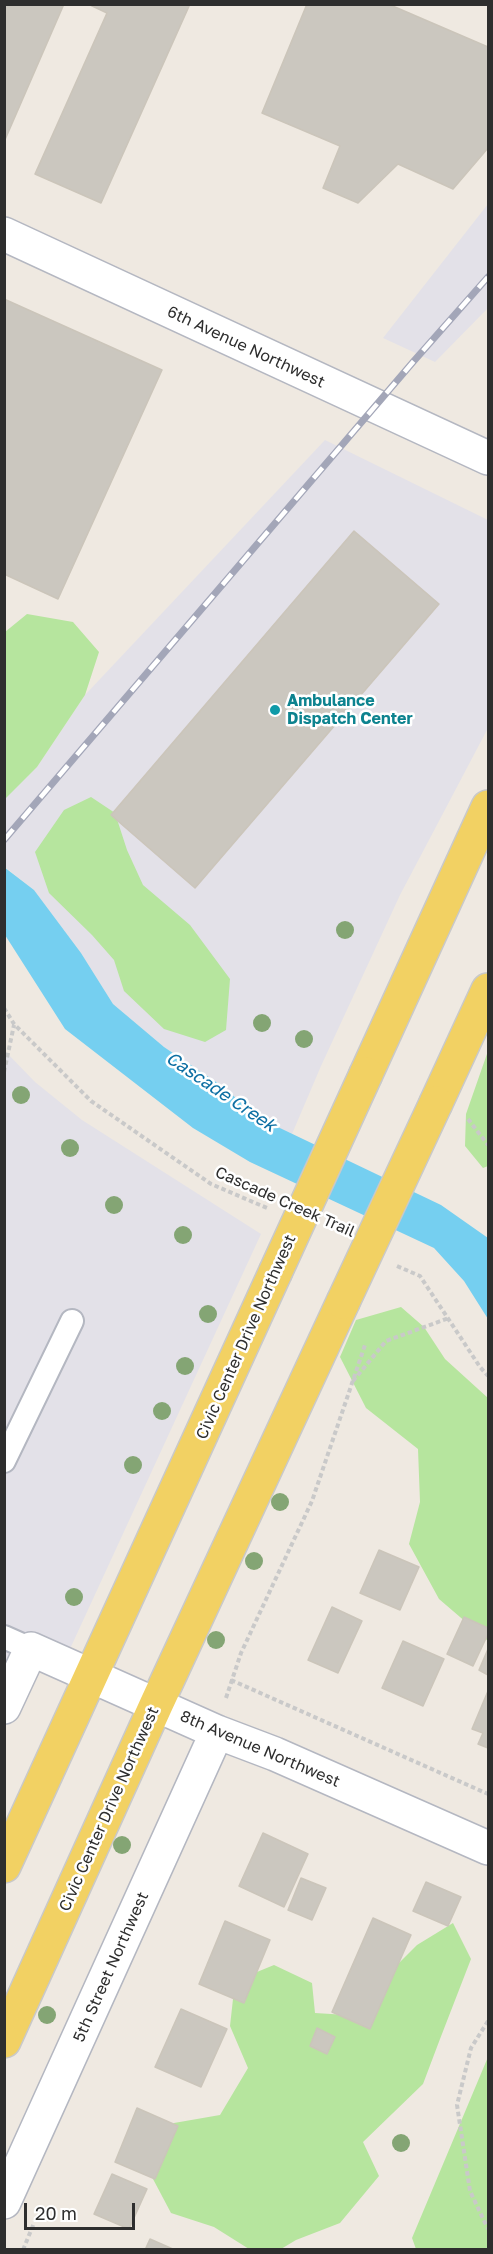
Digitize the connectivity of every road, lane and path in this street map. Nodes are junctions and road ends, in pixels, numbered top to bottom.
1 (4, 234) edge
2 (489, 458) edge
3 (489, 807) edge
4 (489, 990) edge
5 (4, 1008) edge
6 (14, 1024) junction
7 (4, 1072) edge
8 (450, 1109) junction
9 (489, 1145) edge
10 (274, 1211) dead end
11 (389, 1262) dead end
12 (449, 1318) junction
13 (72, 1321) dead end
14 (489, 1376) edge
15 (4, 1461) edge
16 (18, 1643) edge
17 (92, 1676) junction
18 (231, 1680) junction
19 (156, 1705) junction
20 (4, 1707) edge
21 (217, 1732) junction
22 (489, 1794) edge
23 (489, 1848) edge
24 (4, 1866) edge
25 (489, 2020) edge
26 (4, 2041) edge
27 (4, 2202) edge
28 (489, 2229) edge

1 - 2 street, 6th Avenue Northwest
3 - 17 main road, Civic Center Drive Northwest, bridge
4 - 8 main road, Civic Center Drive Northwest
5 - 6 path, Cascade Creek Trail
6 - 7 path
6 - 10 path, Cascade Creek Trail
8 - 9 path
8 - 19 main road, Civic Center Drive Northwest, bridge
11 - 12 path
12 - 14 path
12 - 18 path
13 - 15 lane
16 - 17 street, 8th Avenue Northwest
16 - 20 street
17 - 19 street, 8th Avenue Northwest
17 - 24 main road, Civic Center Drive Northwest
18 - 21 path
18 - 22 path
19 - 21 street, 8th Avenue Northwest
19 - 26 main road, Civic Center Drive Northwest
21 - 23 street, 8th Avenue Northwest
21 - 27 street, 5th Street Northwest
25 - 28 path

